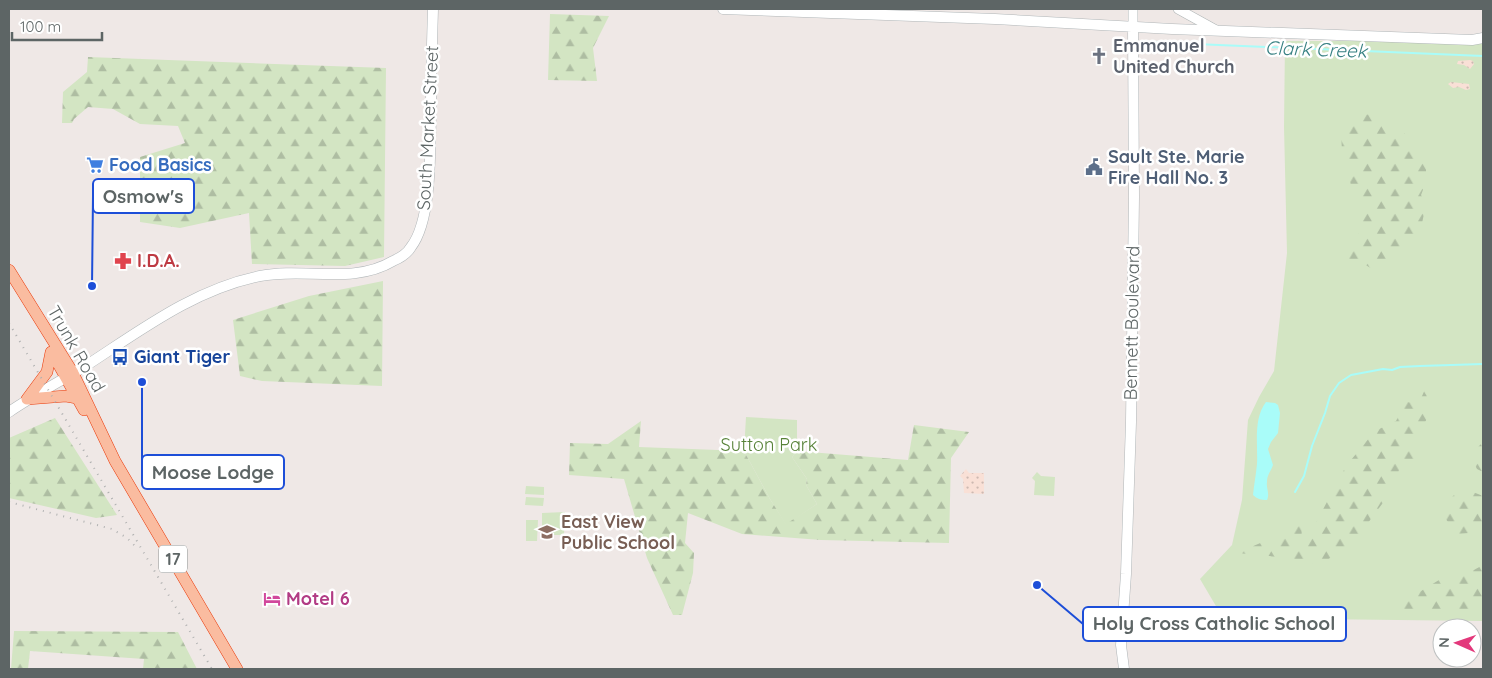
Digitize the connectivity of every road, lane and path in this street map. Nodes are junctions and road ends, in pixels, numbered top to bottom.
1 (433, 9) edge
2 (723, 9) edge
3 (1133, 9) edge
4 (1178, 9) edge
5 (1133, 27) junction
6 (1218, 31) junction
7 (1483, 38) edge
8 (9, 270) edge
9 (9, 282) edge
10 (51, 352) junction
11 (69, 376) junction
12 (76, 398) junction
13 (28, 400) junction
14 (9, 412) edge
15 (108, 448) junction
16 (238, 669) edge
17 (1124, 669) edge

1 - 11 main road, South Market Street
2 - 5 main road
3 - 5 street, Bennett Boulevard
4 - 6 street
5 - 6 main road
5 - 17 main road, Bennett Boulevard
6 - 7 main road
8 - 11 highway, Trunk Road / 17
9 - 10 highway, Trunk Road / 17
10 - 11 highway, Trunk Road / 17
10 - 13 highway
11 - 12 highway, Trunk Road / 17
11 - 13 main road, South Market Street
11 - 15 highway, Trunk Road / 17
12 - 13 highway
12 - 15 highway, Trunk Road / 17
13 - 14 main road, South Market Street
15 - 16 highway, Trunk Road / 17

